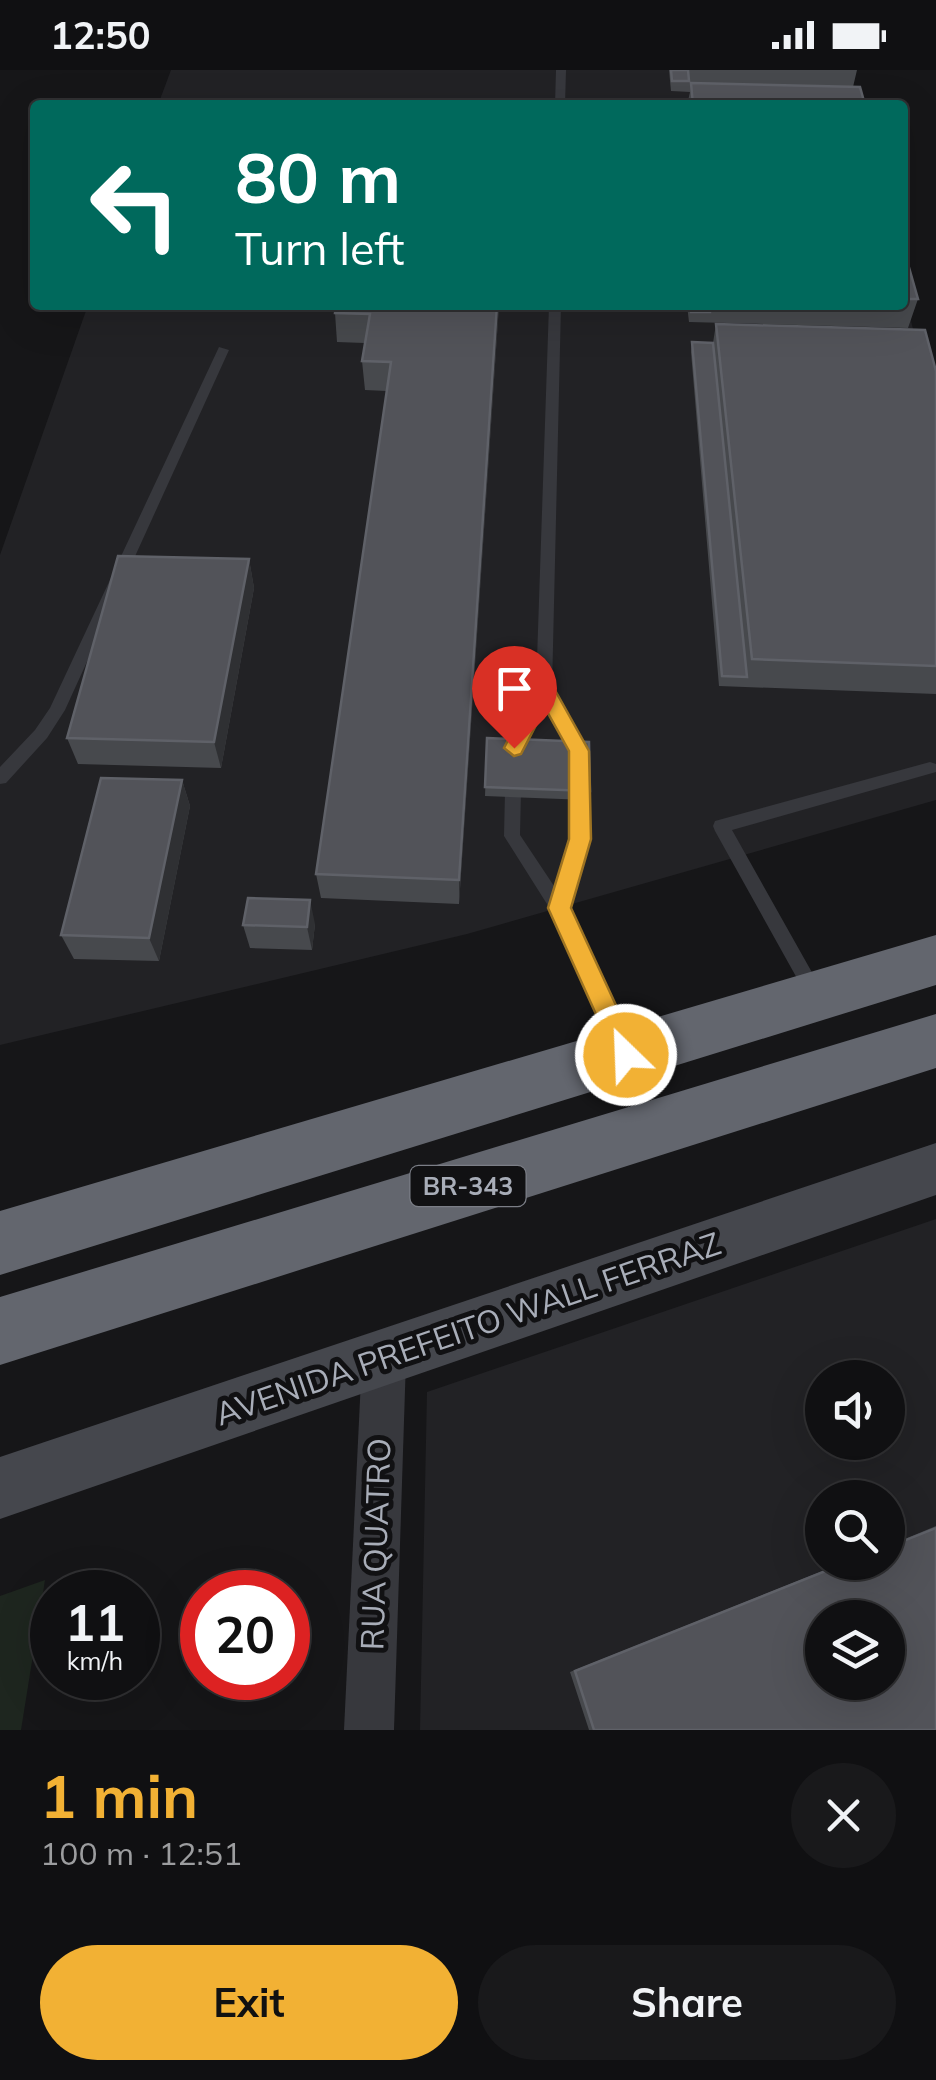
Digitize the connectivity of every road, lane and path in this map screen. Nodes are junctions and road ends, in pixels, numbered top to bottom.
1 (561, 70) edge
2 (560, 100) edge
3 (555, 310) edge
4 (223, 350) dead end
5 (544, 688) junction
6 (930, 768) dead end
7 (0, 778) edge
8 (559, 908) junction
9 (936, 960) edge
10 (816, 996) junction
11 (936, 1040) edge
12 (626, 1055) junction
13 (936, 1169) edge
14 (0, 1243) edge
15 (0, 1331) edge
16 (384, 1359) junction
17 (0, 1488) edge
18 (369, 1730) edge

1 - 2 lane
3 - 5 lane
4 - 7 lane
5 - 8 lane
5 - 8 lane
6 - 10 lane
8 - 12 lane
9 - 10 highway
10 - 12 highway
11 - 15 highway, BR-343
12 - 14 highway
13 - 16 street, AVENIDA PREFEITO WALL FERRAZ
16 - 17 street, AVENIDA PREFEITO WALL FERRAZ
16 - 18 street, RUA QUATRO

